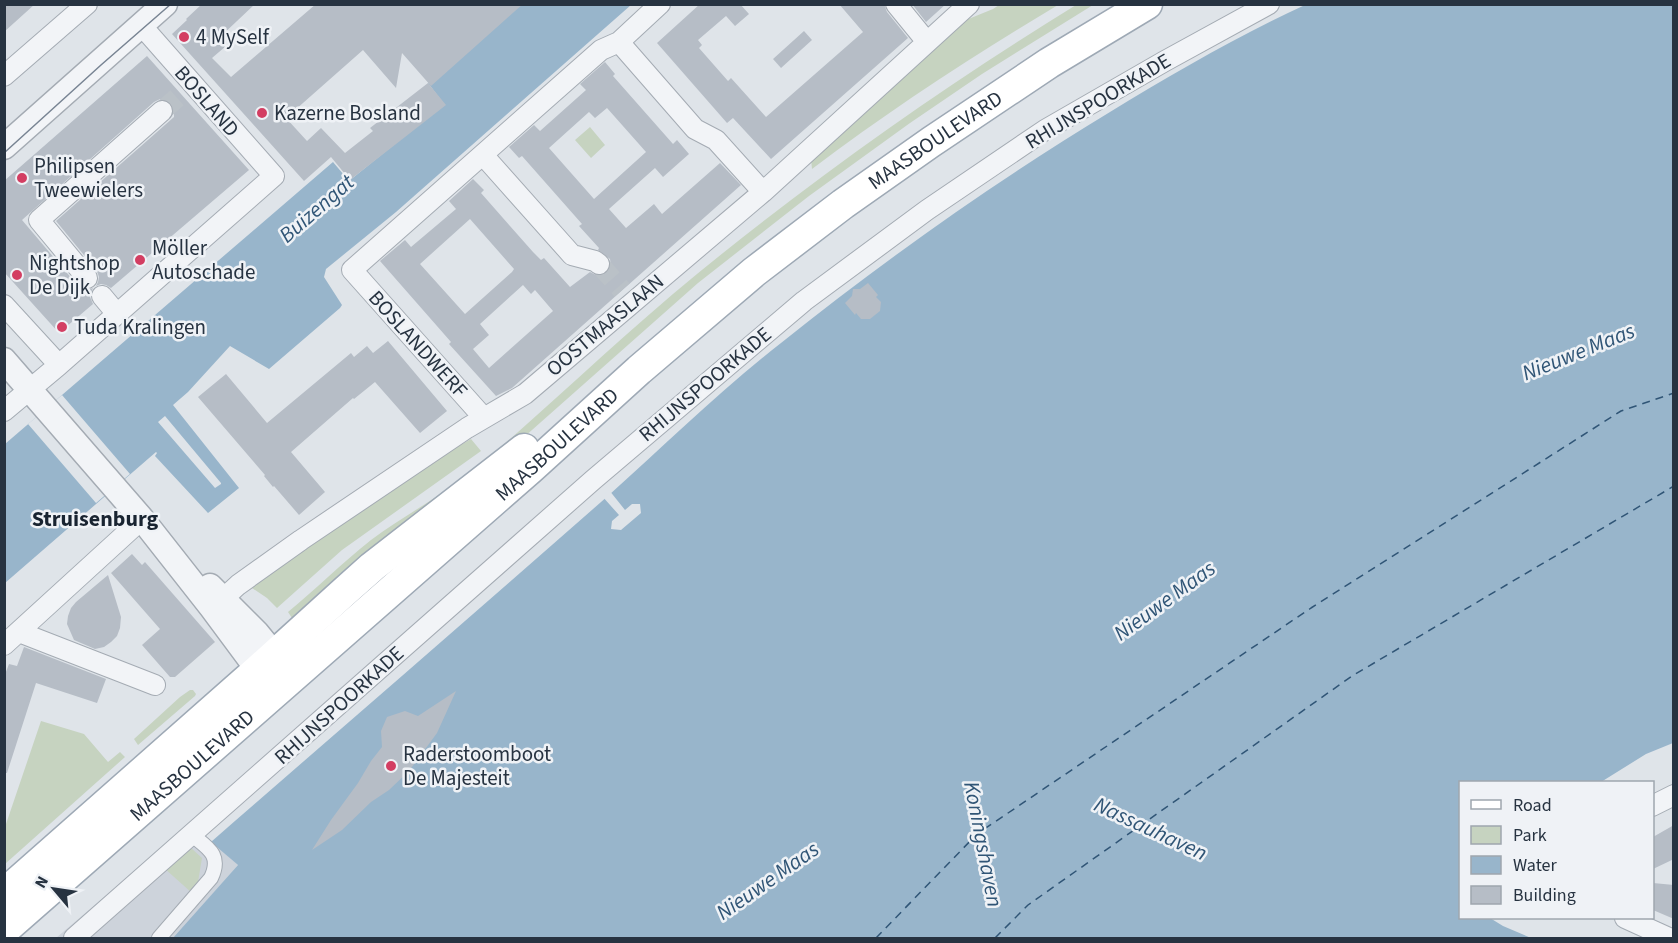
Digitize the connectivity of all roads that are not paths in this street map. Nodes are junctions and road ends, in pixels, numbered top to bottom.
1 (87, 4) edge
2 (165, 4) edge
3 (660, 4) edge
4 (896, 4) edge
5 (969, 4) edge
6 (1111, 4) edge
7 (1147, 4) edge
8 (1269, 4) edge
9 (141, 25) junction
10 (619, 42) junction
11 (927, 42) junction
12 (113, 50) junction
13 (4, 76) edge
14 (162, 111) tunnel mouth
15 (4, 126) edge
16 (4, 147) edge
17 (483, 155) junction
18 (763, 192) junction
19 (599, 264) tunnel mouth
20 (87, 278) dead end
21 (102, 296) dead end
22 (4, 305) edge
23 (117, 314) junction
24 (4, 360) edge
25 (59, 365) junction
26 (30, 389) junction
27 (5, 410) edge
28 (484, 418) junction
29 (142, 519) junction
30 (218, 604) junction
31 (12, 639) edge
32 (266, 662) junction
33 (286, 682) junction
34 (155, 685) dead end
35 (1674, 795) edge
36 (1654, 805) edge
37 (192, 835) junction
38 (4, 894) edge
39 (1627, 919) edge
40 (4, 930) edge
41 (74, 939) edge
42 (159, 939) edge
43 (1669, 939) edge

1 - 13 street
2 - 9 street
3 - 10 street
4 - 11 street
5 - 11 street, OOSTMAASLAAN
6 - 32 main road, MAASBOULEVARD
7 - 33 main road, MAASBOULEVARD
8 - 37 street, RHIJNSPOORKADE
9 - 12 street
9 - 23 street, BOSLAND
10 - 17 street
10 - 18 street
11 - 18 street, OOSTMAASLAAN
12 - 15 street
12 - 16 street
14 - 20 street
17 - 19 street
17 - 28 street, BOSLANDWERF
18 - 28 street, OOSTMAASLAAN
21 - 23 street
22 - 25 street
23 - 25 street
24 - 26 street
25 - 26 street
26 - 27 street
26 - 29 street
28 - 30 street, OOSTMAASLAAN
29 - 30 street
29 - 31 street
30 - 32 street
31 - 34 street
32 - 33 street
32 - 38 main road, MAASBOULEVARD
33 - 40 main road, MAASBOULEVARD
35 - 36 street
37 - 41 street, RHIJNSPOORKADE
37 - 42 street
39 - 43 street

